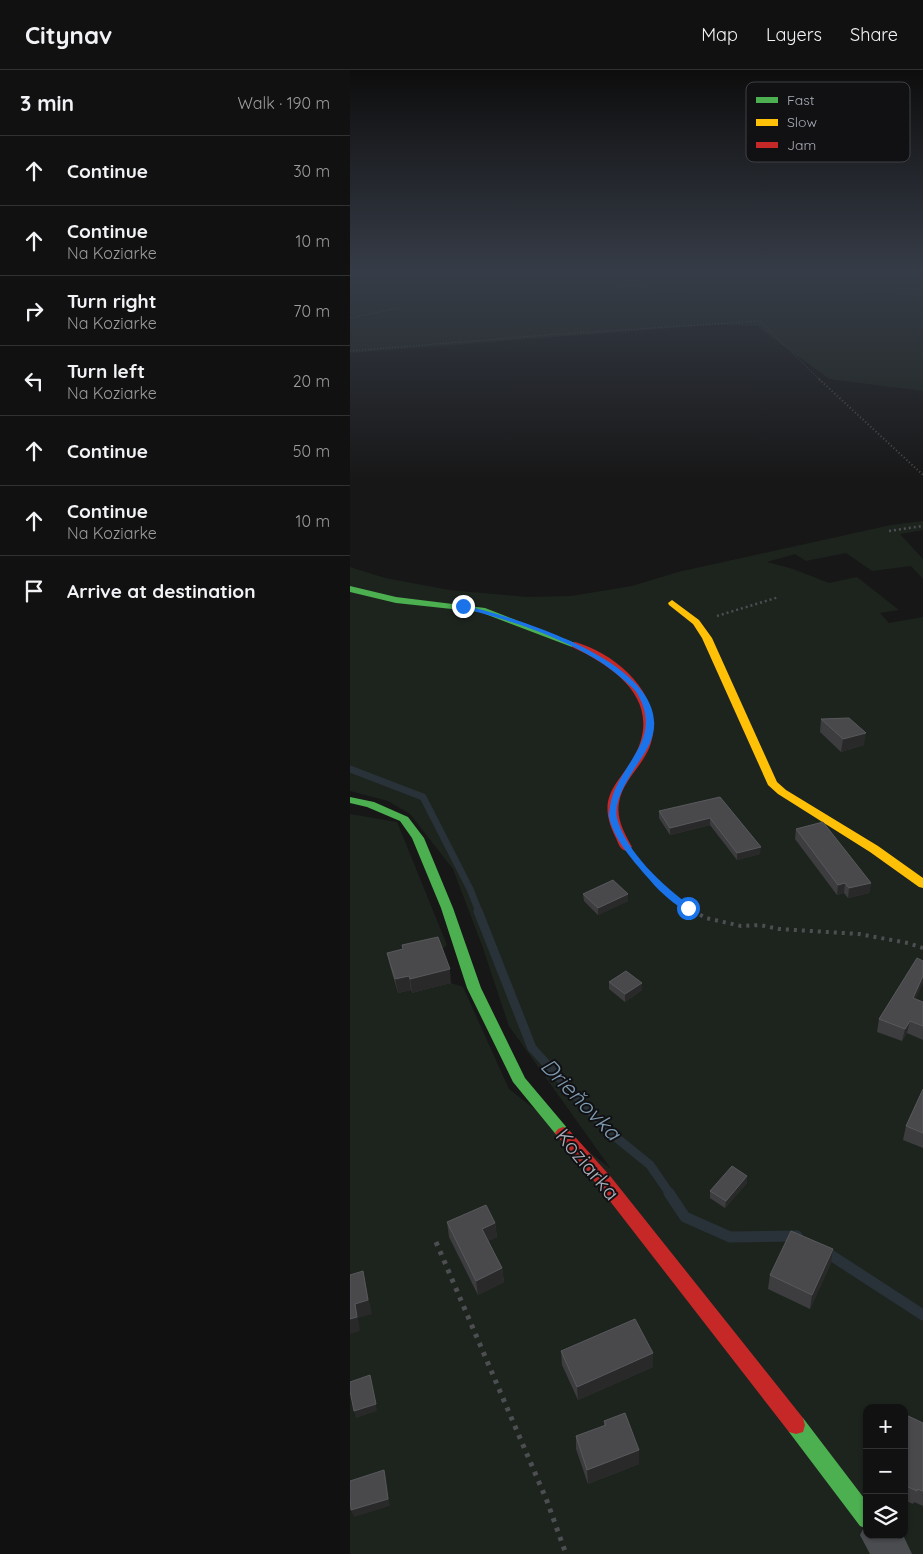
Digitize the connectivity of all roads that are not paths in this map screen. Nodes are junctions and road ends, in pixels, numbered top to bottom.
1 (350, 590) edge
2 (672, 603) dead end
3 (350, 800) edge
4 (626, 847) road end
5 (923, 884) edge
6 (863, 1513) edge
7 (882, 1539) edge
8 (893, 1554) edge

1 - 4 street
2 - 5 street
3 - 6 street, Koziarka
7 - 8 street

